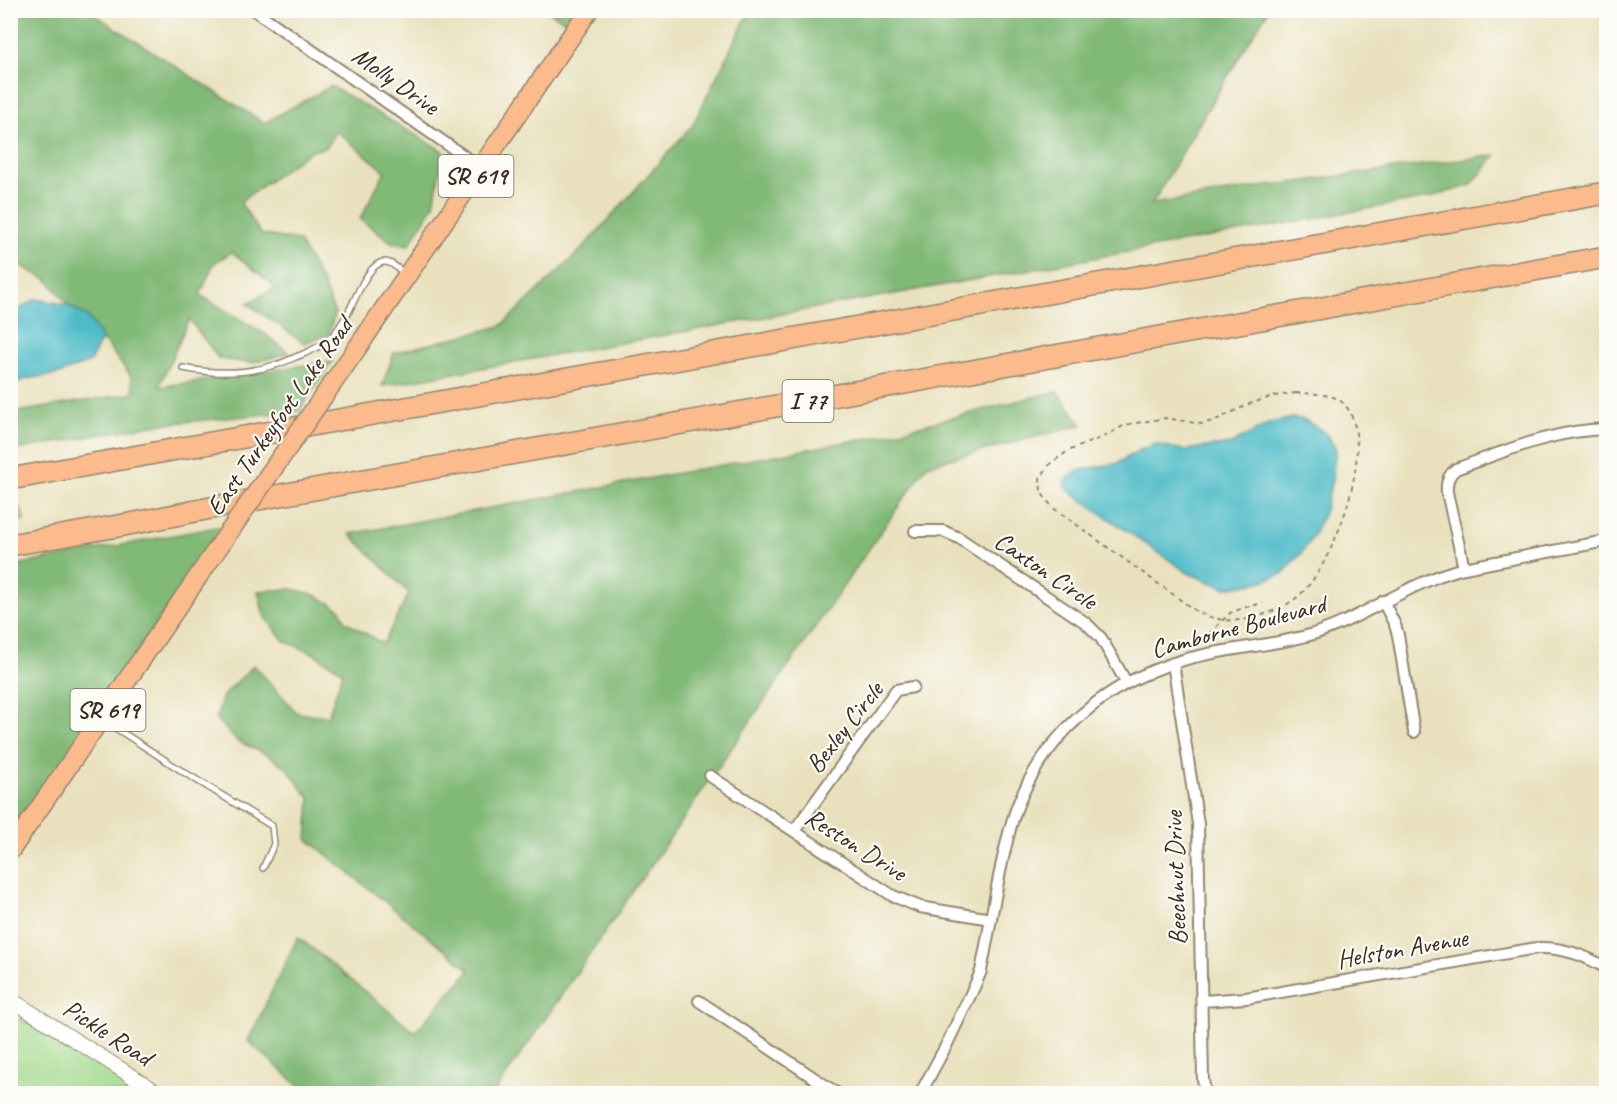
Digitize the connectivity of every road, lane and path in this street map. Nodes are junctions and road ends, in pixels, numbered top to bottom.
1 (254, 10) edge
2 (590, 10) edge
3 (481, 168) junction
4 (1606, 193) edge
5 (1606, 257) edge
6 (408, 276) junction
7 (183, 368) dead end
8 (1606, 429) edge
9 (10, 479) edge
10 (915, 531) dead end
11 (1606, 541) edge
12 (10, 545) edge
13 (1464, 568) junction
14 (1383, 602) junction
15 (1263, 603) dead end
16 (1224, 620) junction
17 (1214, 654) junction
18 (1173, 663) junction
19 (1126, 682) junction
20 (913, 687) dead end
21 (102, 719) junction
22 (1414, 732) dead end
23 (710, 776) dead end
24 (794, 831) junction
25 (10, 851) edge
26 (263, 868) dead end
27 (991, 919) junction
28 (1606, 968) edge
29 (10, 999) edge
30 (699, 1001) dead end
31 (1202, 1001) junction
32 (10, 1010) edge
33 (29, 1012) junction
34 (152, 1092) edge
35 (838, 1094) edge
36 (920, 1094) edge
37 (1205, 1094) edge

1 - 3 street, Molly Drive
2 - 3 main road, East Turkeyfoot Lake Road / SR 619
3 - 6 main road, East Turkeyfoot Lake Road / SR 619
4 - 9 highway, I 77
5 - 12 highway, I 77
6 - 7 lane
6 - 21 main road, East Turkeyfoot Lake Road / SR 619, bridge
8 - 13 street
10 - 19 street, Caxton Circle
11 - 13 street, Camborne Boulevard
13 - 14 street, Camborne Boulevard
14 - 17 street, Camborne Boulevard
14 - 22 street
15 - 16 path
16 - 16 path
16 - 17 path
17 - 18 street, Camborne Boulevard
18 - 19 street, Camborne Boulevard
18 - 31 street, Beechnut Drive
19 - 27 street, Camborne Boulevard
20 - 24 street, Bexley Circle
21 - 25 main road, East Turkeyfoot Lake Road / SR 619
21 - 26 lane
23 - 24 street, Reston Drive
24 - 27 street, Reston Drive
27 - 36 street, Camborne Boulevard
28 - 31 street, Helston Avenue
29 - 33 street, Pickle Road
30 - 35 street
31 - 37 street, Beechnut Drive
32 - 33 street, Pickle Road
33 - 34 street, Pickle Road

